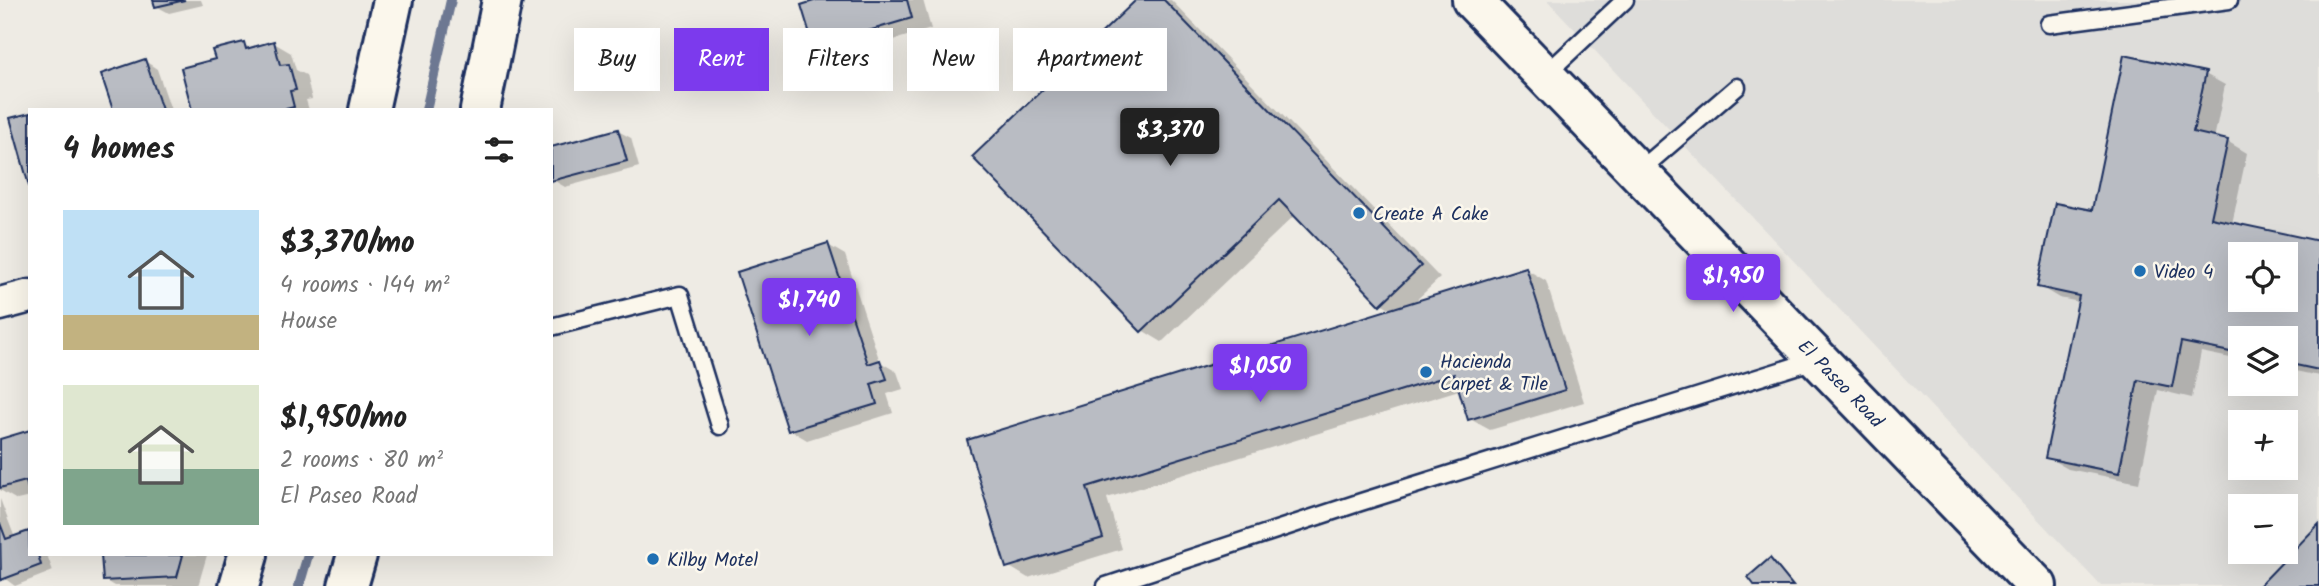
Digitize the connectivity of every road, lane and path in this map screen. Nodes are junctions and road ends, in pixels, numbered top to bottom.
1 (393, 0) edge
2 (502, 0) edge
3 (1472, 0) edge
4 (1625, 0) edge
5 (2229, 0) edge
6 (2049, 24) dead end
7 (1544, 76) junction
8 (1737, 87) dead end
9 (369, 108) edge
10 (480, 108) edge
11 (1638, 172) junction
12 (28, 297) edge
13 (0, 304) edge
14 (553, 327) edge
15 (1818, 359) junction
16 (720, 426) dead end
17 (248, 556) edge
18 (357, 556) edge
19 (239, 586) edge
20 (348, 586) edge
21 (1106, 586) edge
22 (2037, 586) edge

1 - 9 main road
2 - 10 main road
3 - 7 main road, El Paseo Road
4 - 7 lane
5 - 6 lane
7 - 11 main road, El Paseo Road
8 - 11 lane
11 - 15 main road, El Paseo Road
12 - 13 street
14 - 16 lane
15 - 21 lane
15 - 22 main road, El Paseo Road
17 - 19 main road
18 - 20 main road

